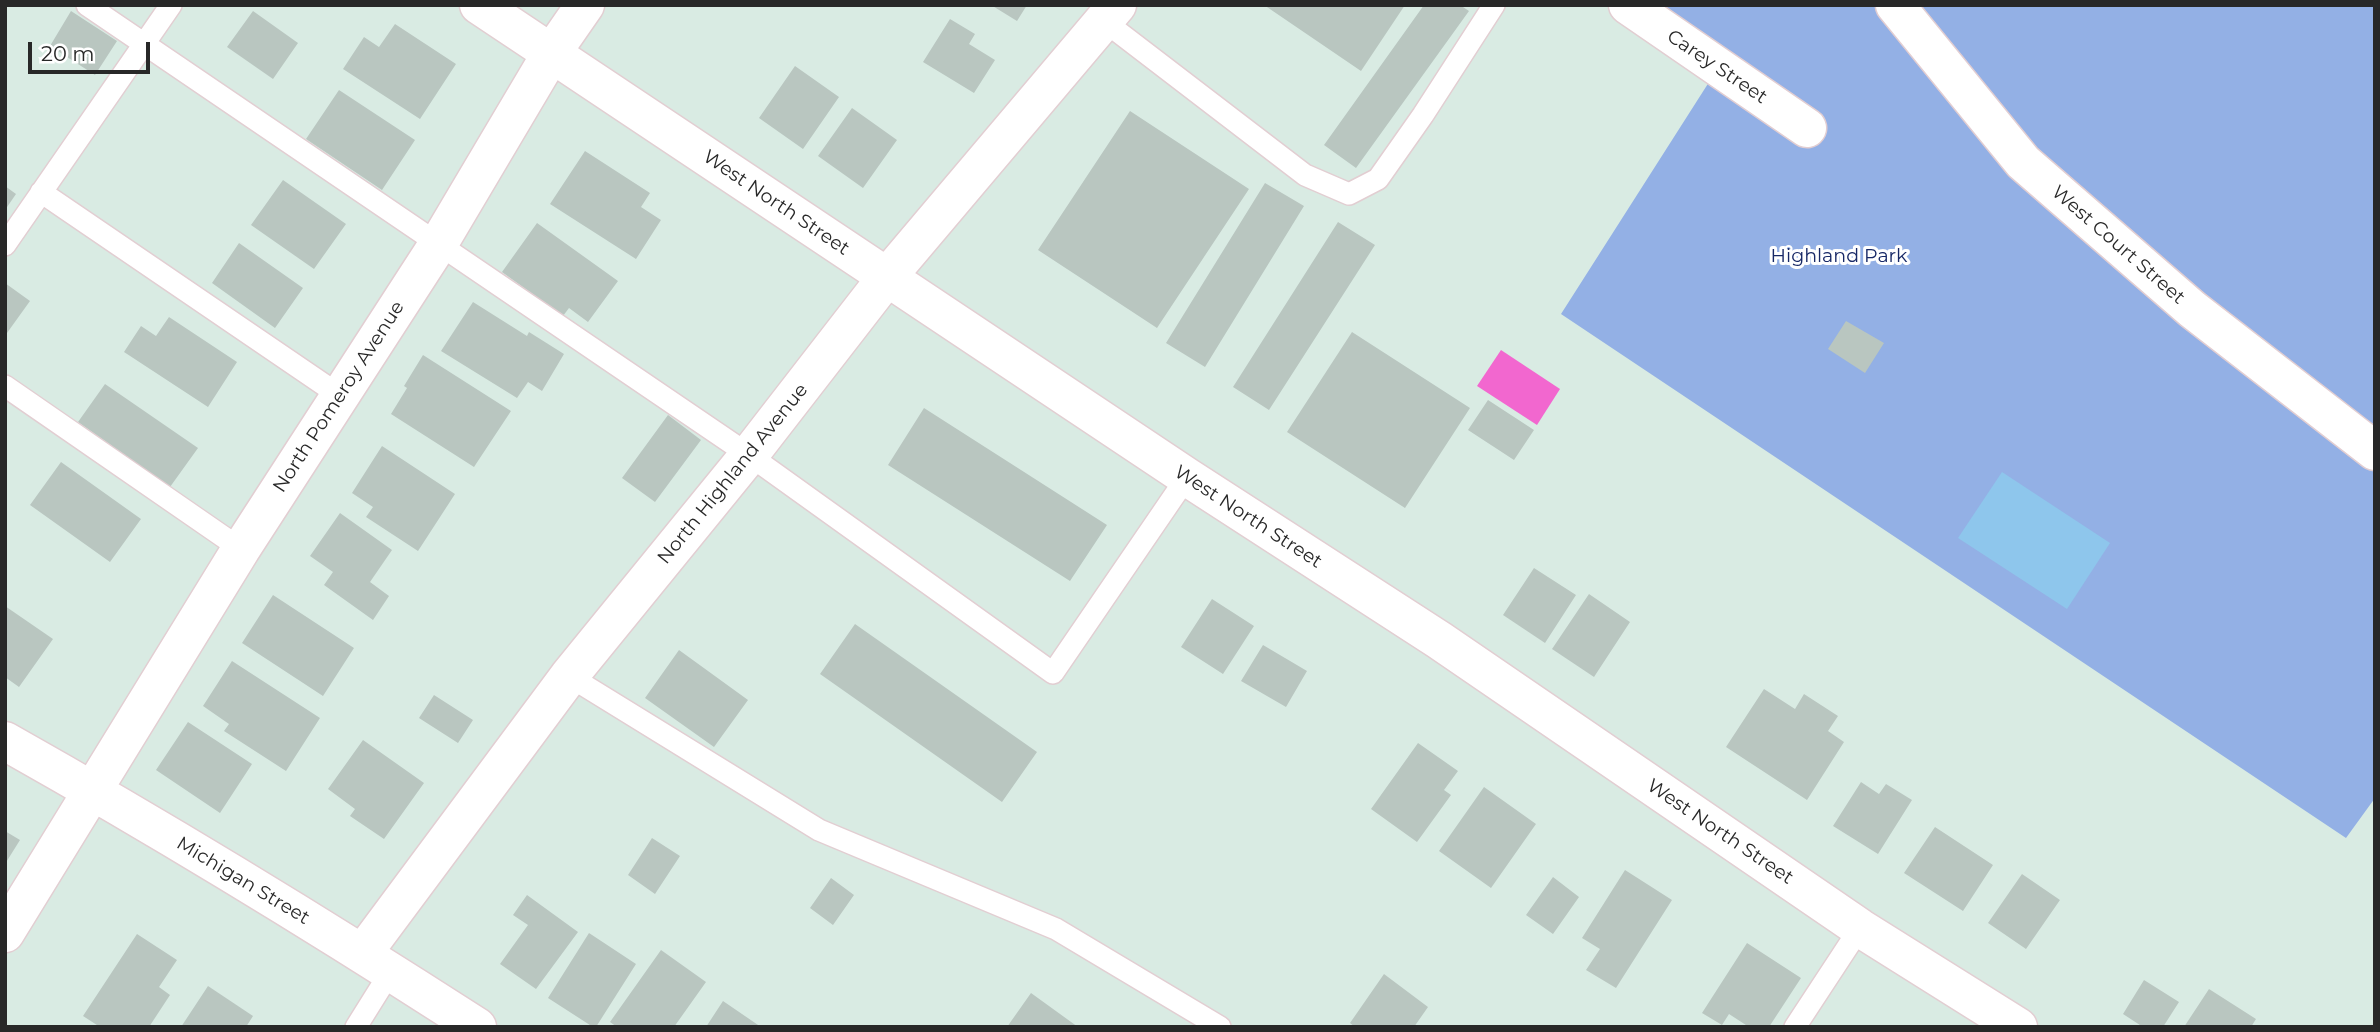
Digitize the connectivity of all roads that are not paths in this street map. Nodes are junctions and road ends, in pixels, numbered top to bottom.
1 (87, 5) edge
2 (171, 5) edge
3 (480, 5) edge
4 (585, 5) edge
5 (1494, 5) edge
6 (1628, 5) edge
7 (1895, 5) edge
8 (1111, 13) edge
9 (144, 44) junction
10 (551, 54) junction
11 (1807, 128) dead end
12 (41, 192) junction
13 (439, 243) junction
14 (5, 245) edge
15 (887, 277) junction
16 (5, 386) edge
17 (339, 396) junction
18 (2375, 451) edge
19 (749, 455) junction
20 (1187, 477) junction
21 (241, 549) junction
22 (569, 676) junction
23 (5, 741) edge
24 (94, 791) junction
25 (1860, 928) junction
26 (5, 933) edge
27 (377, 962) junction
28 (356, 1027) edge
29 (477, 1027) edge
30 (1220, 1027) edge
31 (1795, 1027) edge
32 (2018, 1027) edge

1 - 9 lane
2 - 9 lane
3 - 10 street, West North Street
4 - 10 street, North Pomeroy Avenue
5 - 8 lane
6 - 11 street, Carey Street
7 - 18 street, West Court Street
8 - 15 street, North Highland Avenue
9 - 12 lane
9 - 13 lane
10 - 13 street, North Pomeroy Avenue
10 - 15 street, West North Street
12 - 14 lane
12 - 17 lane
13 - 17 street, North Pomeroy Avenue
13 - 19 lane
15 - 19 street, North Highland Avenue
15 - 20 street, West North Street
16 - 21 lane
17 - 21 street, North Pomeroy Avenue
19 - 20 lane
19 - 22 street, North Highland Avenue
20 - 25 street, West North Street
21 - 24 street, North Pomeroy Avenue
22 - 27 street, North Highland Avenue
22 - 30 lane
23 - 24 street, Michigan Street
24 - 26 street, North Pomeroy Avenue
24 - 27 street, Michigan Street
25 - 31 lane
25 - 32 street, West North Street
27 - 28 lane
27 - 29 street, Michigan Street

